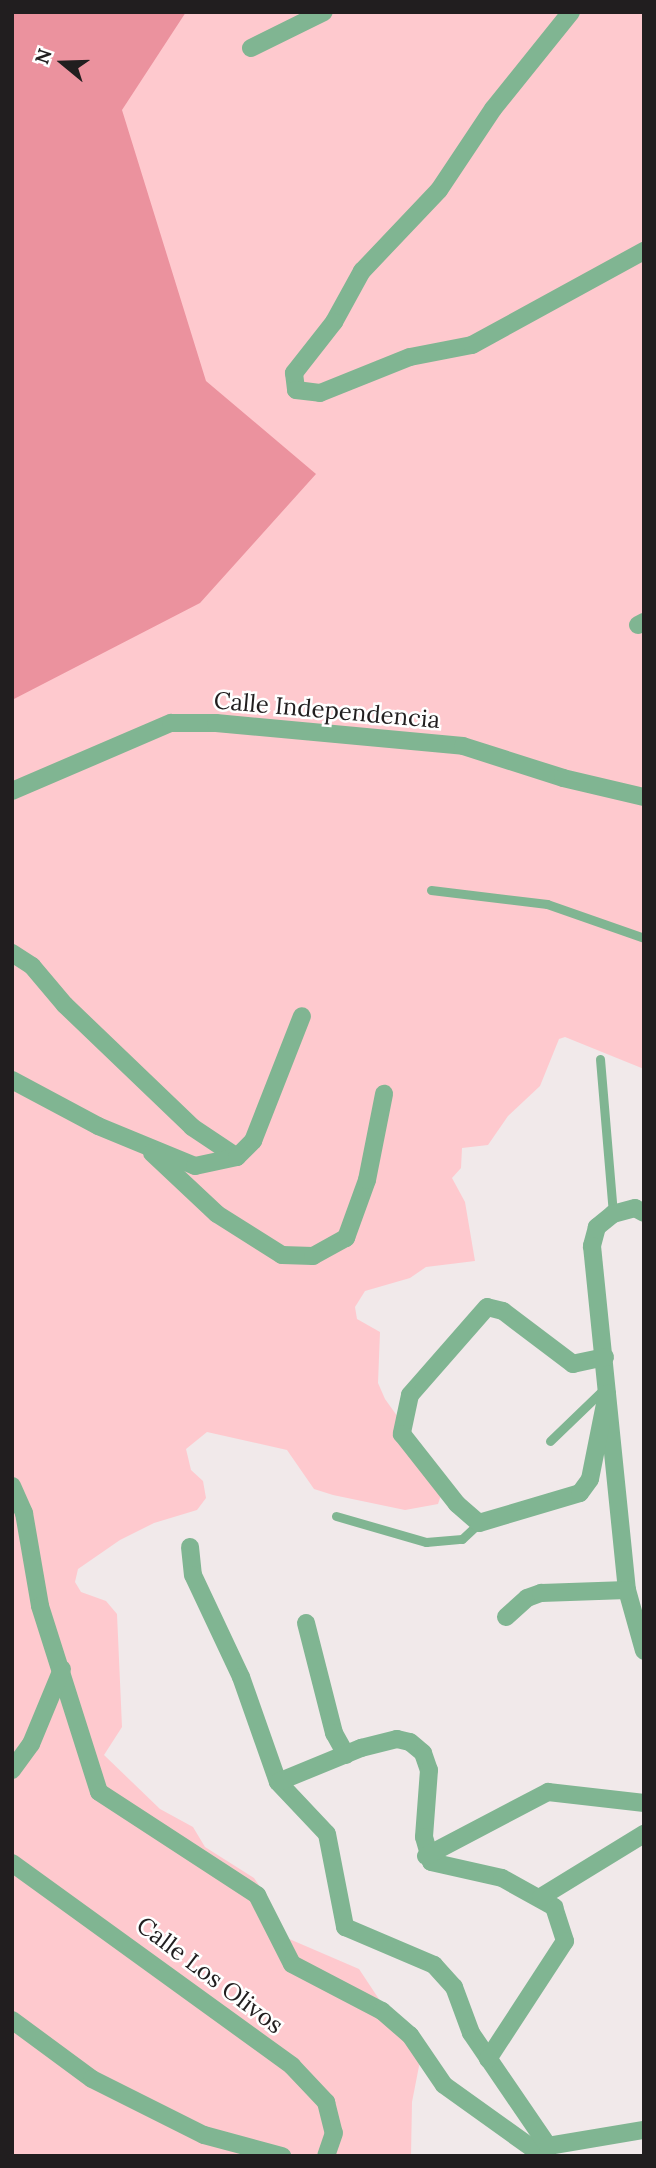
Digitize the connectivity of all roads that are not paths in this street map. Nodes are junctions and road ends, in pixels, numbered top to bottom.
1 (324, 12) edge
2 (571, 12) edge
3 (251, 48) dead end
4 (644, 251) edge
5 (12, 791) edge
6 (644, 797) edge
7 (430, 890) dead end
8 (644, 938) edge
9 (12, 954) edge
10 (302, 1016) dead end
11 (600, 1059) dead end
12 (12, 1080) edge
13 (384, 1094) dead end
14 (141, 1144) junction
15 (237, 1157) junction
16 (644, 1213) edge
17 (613, 1214) junction
18 (605, 1357) junction
19 (607, 1390) junction
20 (550, 1441) dead end
21 (12, 1486) edge
22 (336, 1516) dead end
23 (479, 1523) junction
24 (190, 1547) dead end
25 (627, 1590) junction
26 (506, 1617) dead end
27 (306, 1623) dead end
28 (644, 1651) edge
29 (62, 1669) junction
30 (346, 1755) junction
31 (12, 1770) edge
32 (278, 1782) junction
33 (644, 1803) edge
34 (644, 1834) edge
35 (426, 1856) junction
36 (12, 1863) edge
37 (541, 1897) junction
38 (12, 2020) edge
39 (488, 2059) junction
40 (644, 2130) edge
41 (594, 2148) edge
42 (545, 2152) edge
43 (282, 2156) edge
44 (326, 2156) edge

1 - 3 street
2 - 4 street
5 - 6 street, Calle Independencia
7 - 8 lane
9 - 15 street
10 - 15 street
11 - 17 lane
12 - 14 street
13 - 14 street
14 - 15 street
16 - 17 street
17 - 18 street
18 - 19 street
18 - 23 street
19 - 20 lane
19 - 23 street
19 - 25 street
21 - 29 street
22 - 23 lane
24 - 32 street
25 - 26 street
25 - 28 street
27 - 30 street
29 - 31 street
29 - 42 street
30 - 32 street
30 - 35 street
32 - 39 street
33 - 35 street
34 - 37 street
35 - 37 street
36 - 44 street, Calle Los Olivos
37 - 39 street
38 - 43 street
39 - 42 street
40 - 41 street
41 - 42 street

